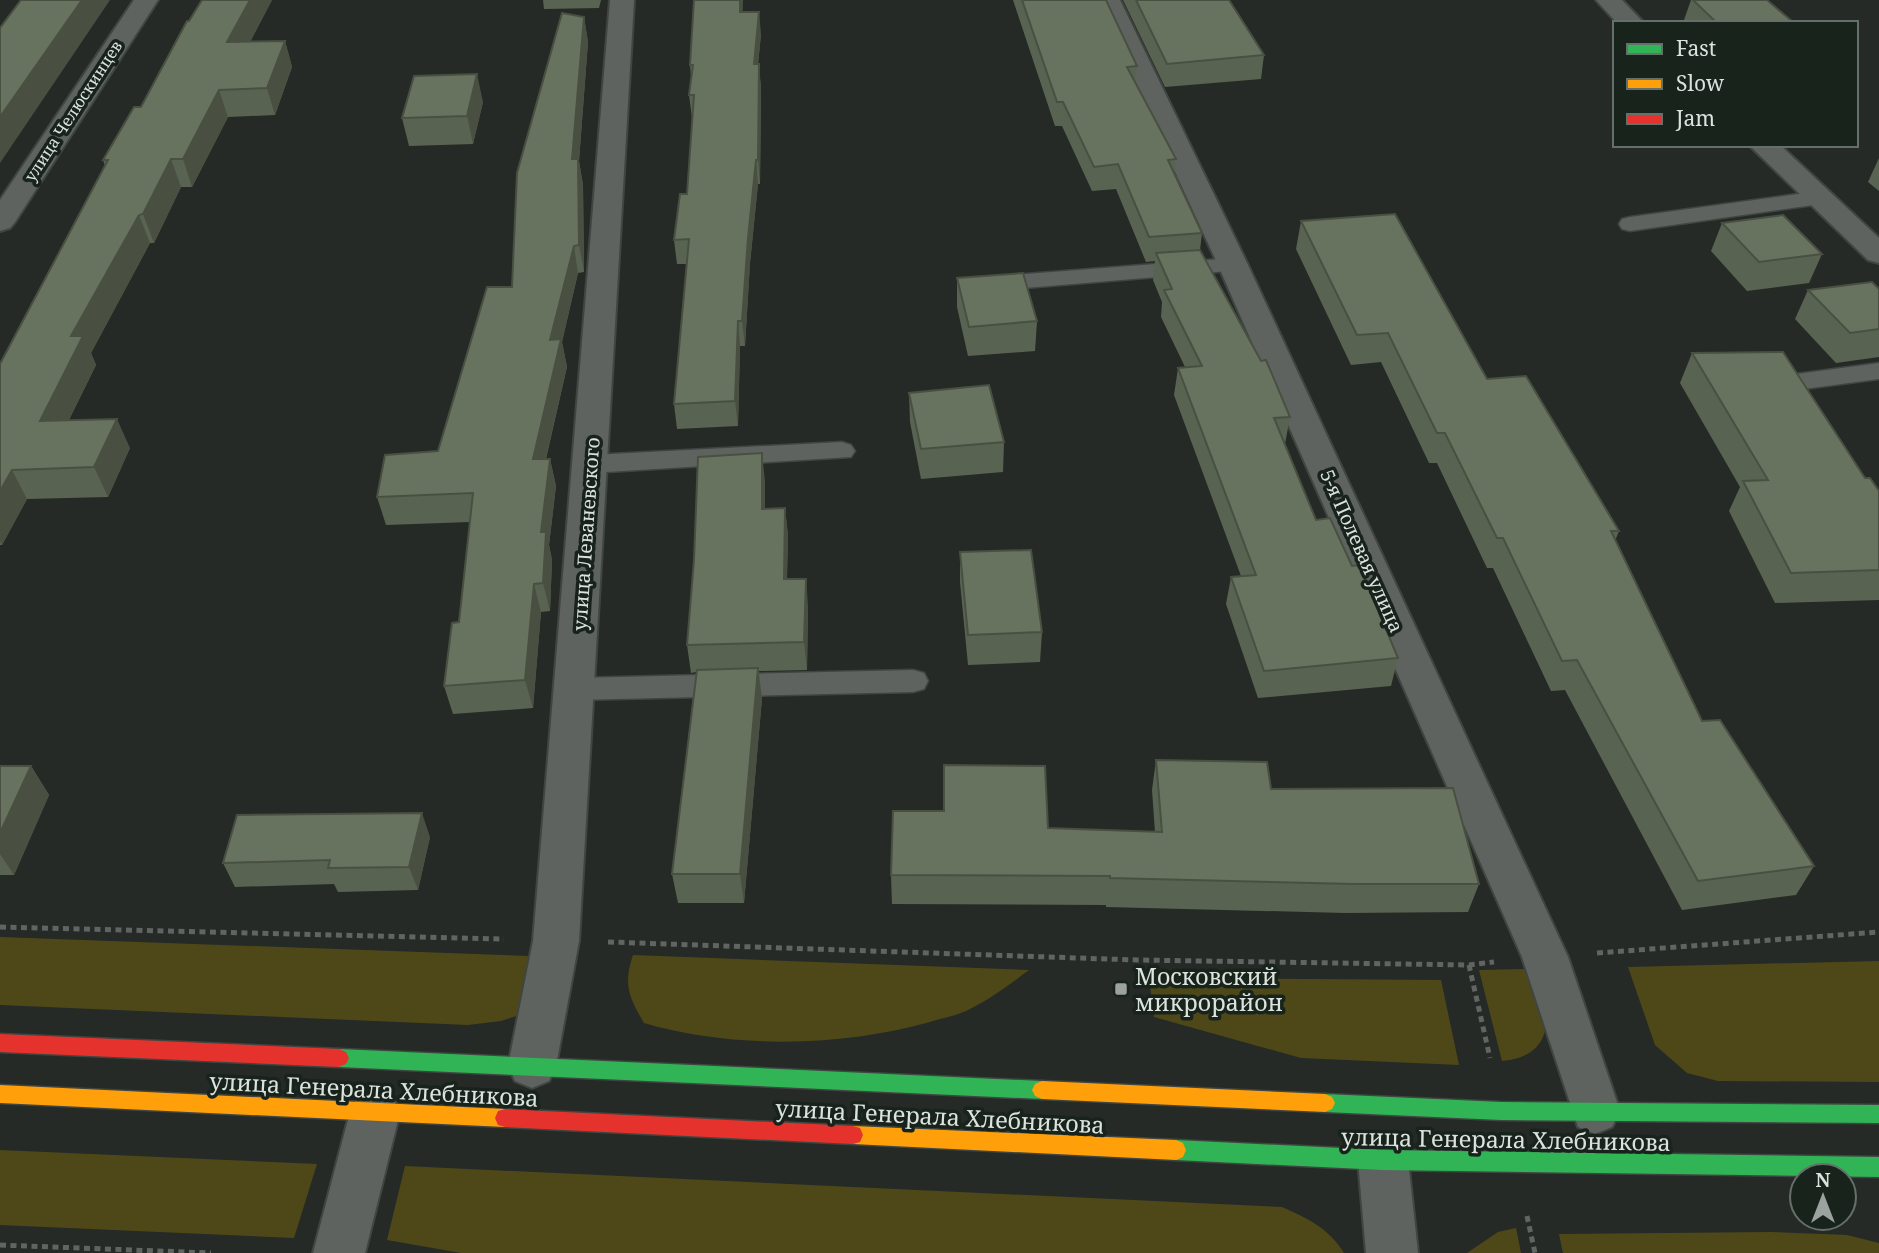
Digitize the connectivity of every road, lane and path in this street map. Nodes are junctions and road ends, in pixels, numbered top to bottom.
1 (146, 0) edge
2 (622, 0) edge
3 (1108, 0) edge
4 (1608, 0) edge
5 (1630, 21) edge
6 (1765, 147) edge
7 (1820, 198) junction
8 (0, 222) edge
9 (1630, 224) dead end
10 (1873, 242) edge
11 (1233, 265) junction
12 (1012, 282) edge
13 (1879, 370) edge
14 (1789, 383) edge
15 (842, 451) dead end
16 (591, 464) junction
17 (913, 681) dead end
18 (575, 689) junction
19 (0, 927) edge
20 (1879, 932) edge
21 (556, 941) junction
22 (1545, 957) junction
23 (0, 1044) edge
24 (532, 1066) junction
25 (0, 1094) edge
26 (1595, 1111) junction
27 (375, 1112) junction
28 (1879, 1114) edge
29 (1382, 1160) junction
30 (1879, 1167) edge
31 (0, 1245) edge
32 (211, 1253) edge
33 (339, 1253) edge
34 (1392, 1253) edge

1 - 8 street, улица Челюскинцев
2 - 16 street, улица Леваневского
3 - 11 street, 5-я Полевая улица
4 - 5 street
6 - 7 street
7 - 9 lane
7 - 10 street
11 - 12 lane
11 - 22 street, 5-я Полевая улица
13 - 14 lane
15 - 16 lane
16 - 18 street, улица Леваневского
17 - 18 lane
18 - 21 street, улица Леваневского
19 - 21 path
20 - 22 path
21 - 22 path
21 - 24 street, улица Леваневского
22 - 26 street, 5-я Полевая улица
23 - 24 main road, улица Генерала Хлебникова
24 - 26 main road, улица Генерала Хлебникова
25 - 27 main road, улица Генерала Хлебникова
26 - 28 main road, улица Генерала Хлебникова
27 - 29 main road, улица Генерала Хлебникова
27 - 33 street
29 - 30 main road, улица Генерала Хлебникова
29 - 34 street
31 - 32 path

